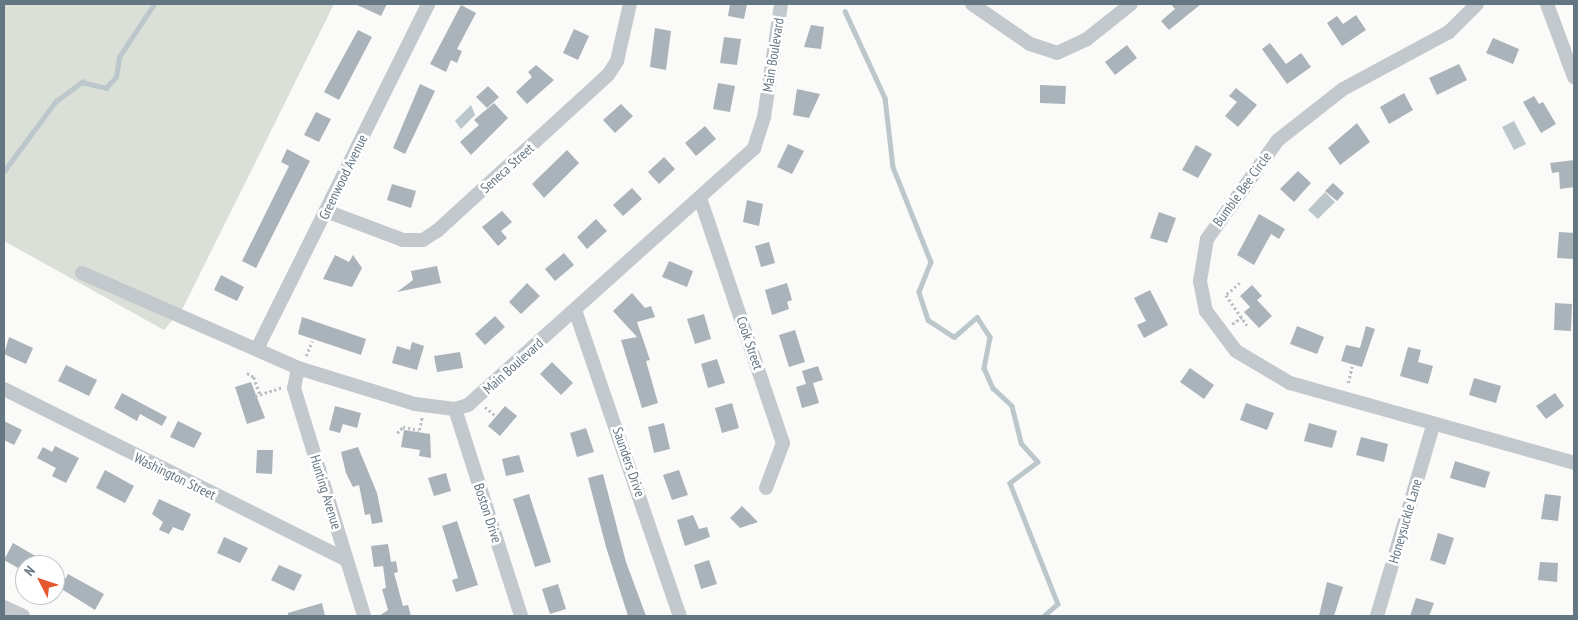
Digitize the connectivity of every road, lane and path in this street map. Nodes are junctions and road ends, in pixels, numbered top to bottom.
1 (428, 4) edge
2 (630, 4) edge
3 (781, 4) edge
4 (972, 4) edge
5 (1131, 4) edge
6 (1477, 4) edge
7 (1547, 4) edge
8 (1574, 77) edge
9 (700, 198) junction
10 (326, 211) junction
11 (82, 273) dead end
12 (1240, 283) dead end
13 (575, 310) junction
14 (1242, 317) junction
15 (1234, 323) dead end
16 (1247, 325) dead end
17 (312, 341) dead end
18 (257, 349) junction
19 (1352, 366) dead end
20 (300, 368) junction
21 (247, 373) dead end
22 (1348, 383) dead end
23 (294, 386) junction
24 (4, 389) edge
25 (260, 394) junction
26 (255, 396) dead end
27 (455, 409) junction
28 (422, 420) dead end
29 (1433, 426) junction
30 (396, 433) dead end
31 (1574, 463) edge
32 (766, 488) dead end
33 (347, 560) junction
34 (364, 616) edge
35 (521, 616) edge
36 (680, 616) edge
37 (1377, 616) edge

1 - 10 street, Greenwood Avenue
2 - 10 street, Seneca Street
3 - 9 street, Main Boulevard
4 - 5 street
6 - 29 street, Bumble Bee Circle
7 - 8 street
9 - 13 street, Main Boulevard
9 - 32 street, Cook Street
10 - 18 street, Greenwood Avenue
11 - 18 street
12 - 14 path
13 - 27 street, Main Boulevard
13 - 36 street, Saunders Drive
14 - 15 path
14 - 16 path
17 - 20 path
18 - 20 street
19 - 22 path
20 - 23 street, Hunting Avenue
20 - 27 street
21 - 25 path
23 - 25 path
23 - 33 street, Hunting Avenue
24 - 33 street, Washington Street
25 - 26 path
27 - 35 street, Boston Drive
28 - 30 path
29 - 31 street, Bumble Bee Circle
29 - 37 street, Honeysuckle Lane
33 - 34 street, Hunting Avenue

